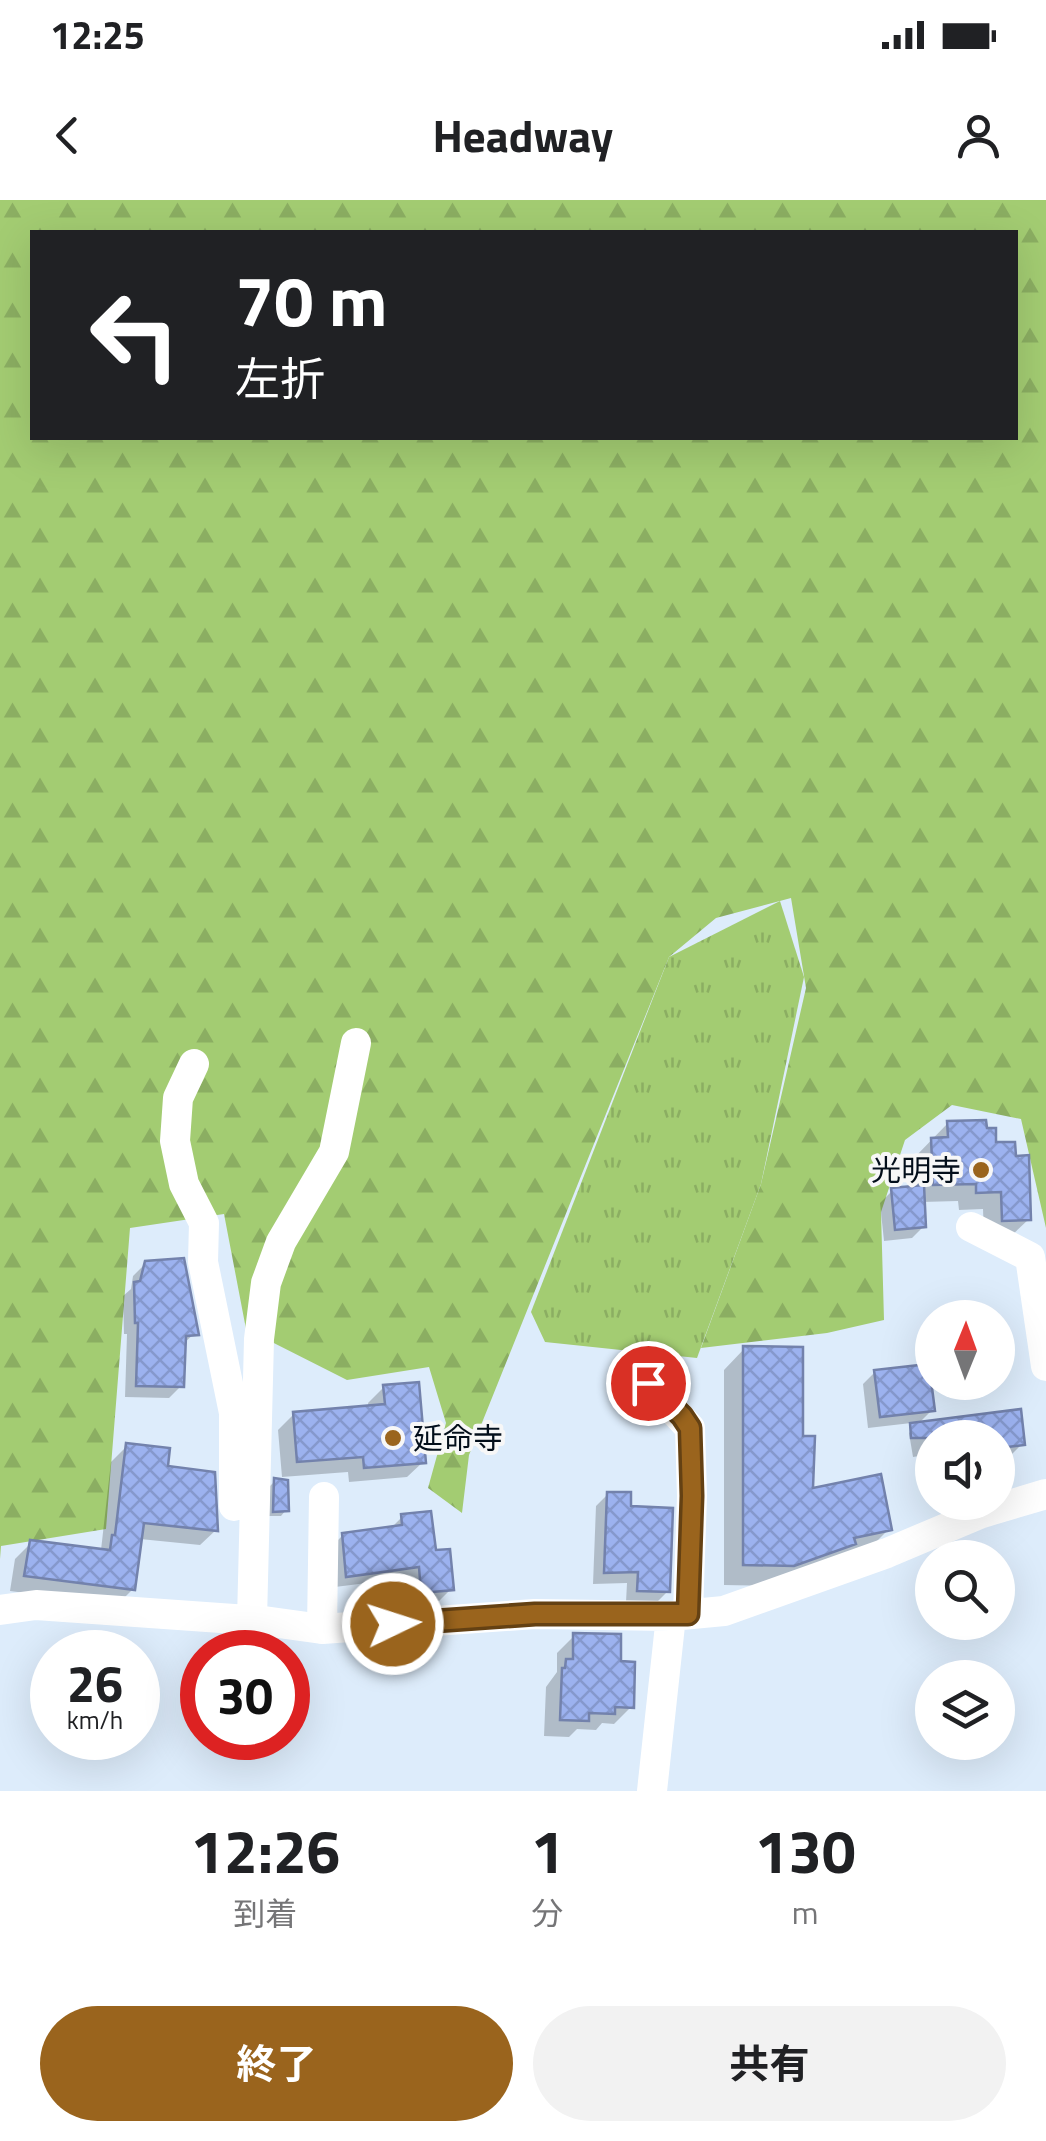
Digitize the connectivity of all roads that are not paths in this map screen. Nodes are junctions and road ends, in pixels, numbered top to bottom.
1 (356, 1043) dead end
2 (194, 1064) dead end
3 (971, 1228) dead end
4 (1046, 1366) edge
5 (648, 1383) dead end
6 (1046, 1494) edge
7 (324, 1497) dead end
8 (0, 1610) edge
9 (679, 1615) junction
10 (243, 1619) junction
11 (322, 1630) junction
12 (652, 1791) edge

1 - 10 street
2 - 10 street
3 - 4 street
5 - 9 street
6 - 9 street
7 - 11 street
8 - 10 street
9 - 11 street
9 - 12 street
10 - 11 street

